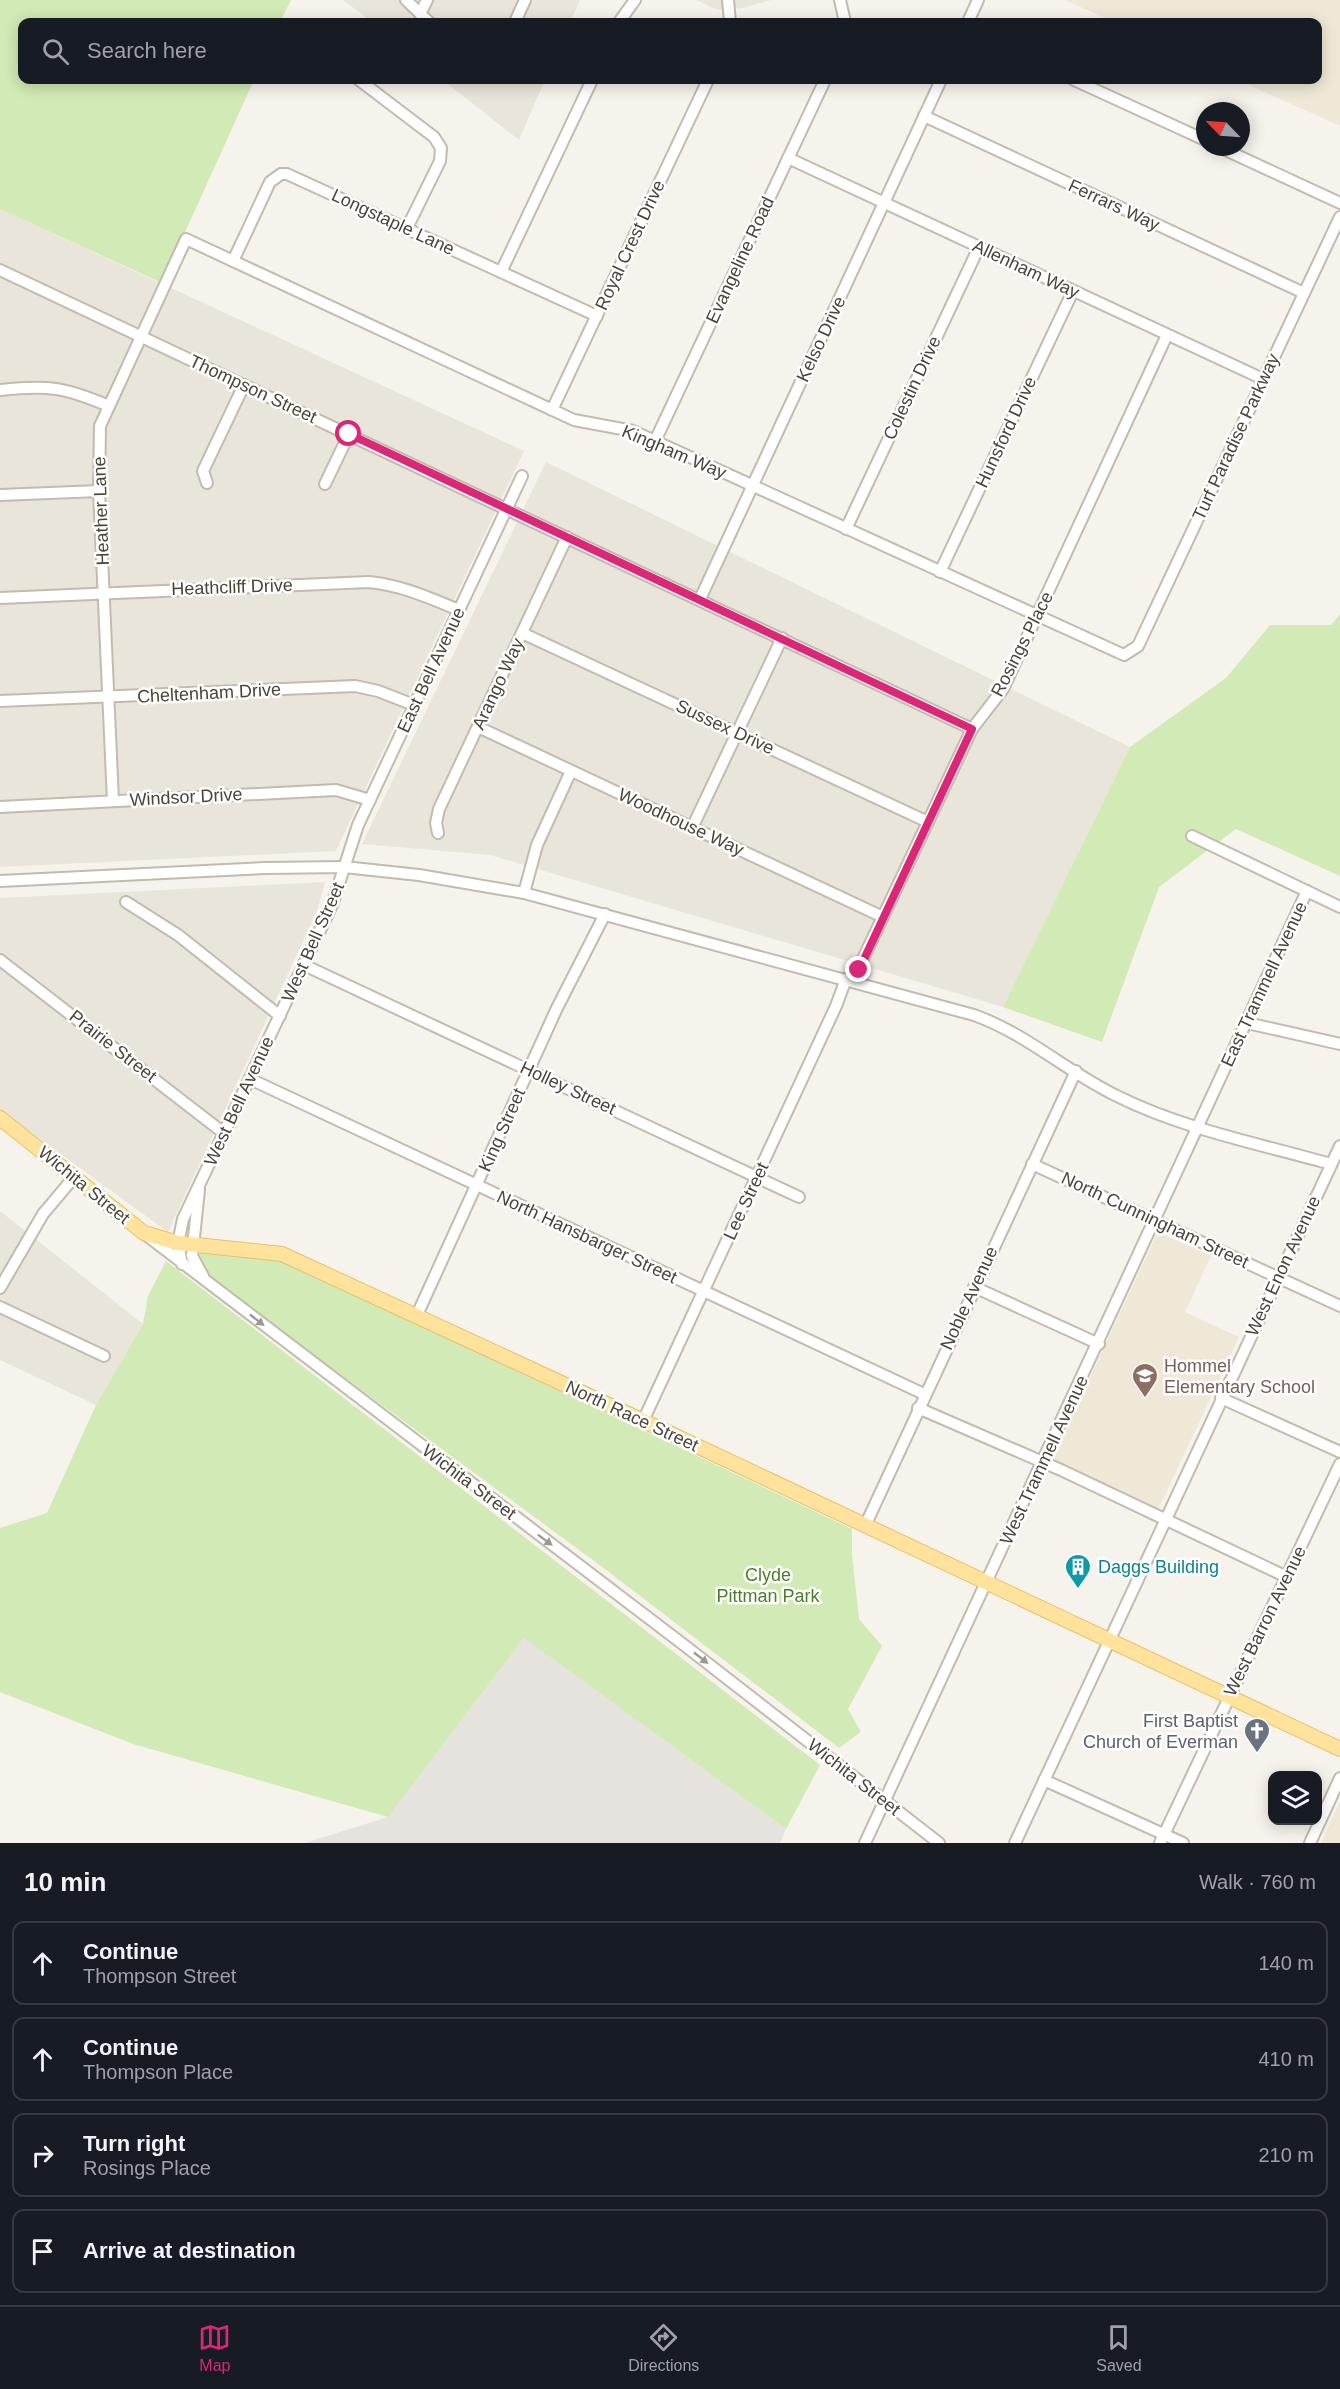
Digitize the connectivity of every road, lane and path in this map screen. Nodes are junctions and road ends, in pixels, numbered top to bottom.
1 (406, 0) edge
2 (427, 0) edge
3 (525, 0) edge
4 (635, 0) edge
5 (728, 0) edge
6 (840, 0) edge
7 (978, 0) edge
8 (420, 14) junction
9 (424, 18) edge
10 (517, 18) edge
11 (622, 18) edge
12 (730, 18) edge
13 (844, 18) edge
14 (970, 18) edge
15 (364, 84) edge
16 (590, 84) edge
17 (706, 84) edge
18 (823, 84) edge
19 (939, 84) edge
20 (1083, 84) edge
21 (924, 116) junction
22 (1196, 136) edge
23 (1238, 156) edge
24 (788, 158) junction
25 (884, 203) junction
26 (1340, 203) edge
27 (1340, 217) edge
28 (407, 228) junction
29 (186, 239) joint
30 (979, 247) junction
31 (233, 261) junction
32 (0, 270) edge
33 (501, 272) junction
34 (1073, 291) junction
35 (1304, 294) junction
36 (597, 316) junction
37 (1167, 335) junction
38 (141, 336) junction
39 (1263, 379) junction
40 (244, 385) junction
41 (0, 390) edge
42 (109, 406) junction
43 (552, 410) junction
44 (349, 434) junction
45 (655, 441) junction
46 (522, 476) dead end
47 (207, 483) dead end
48 (325, 484) dead end
49 (752, 486) junction
50 (99, 491) junction
51 (0, 495) edge
52 (507, 508) junction
53 (846, 529) junction
54 (567, 537) junction
55 (940, 572) junction
56 (104, 592) junction
57 (0, 598) edge
58 (700, 599) junction
59 (459, 610) junction
60 (1036, 617) junction
61 (522, 633) junction
62 (782, 638) junction
63 (1129, 654) joint
64 (108, 697) junction
65 (0, 701) edge
66 (414, 705) junction
67 (478, 727) junction
68 (972, 729) junction
69 (737, 733) junction
70 (571, 771) junction
71 (370, 800) junction
72 (113, 801) junction
73 (0, 807) edge
74 (928, 822) junction
75 (692, 828) junction
76 (438, 833) dead end
77 (1192, 836) dead end
78 (344, 867) junction
79 (0, 881) edge
80 (1306, 891) junction
81 (524, 893) junction
82 (126, 902) dead end
83 (1340, 907) edge
84 (605, 914) junction
85 (883, 917) junction
86 (0, 960) edge
87 (304, 965) junction
88 (851, 981) junction
89 (280, 1016) junction
90 (1247, 1023) junction
91 (1340, 1044) edge
92 (530, 1070) junction
93 (1076, 1071) junction
94 (1221, 1077) joint
95 (250, 1079) junction
96 (0, 1118) edge
97 (1198, 1126) junction
98 (225, 1134) junction
99 (1340, 1146) edge
100 (1032, 1164) junction
101 (1331, 1164) junction
102 (75, 1176) junction
103 (757, 1177) junction
104 (477, 1186) junction
105 (198, 1187) junction
106 (799, 1197) dead end
107 (1155, 1221) junction
108 (144, 1233) junction
109 (178, 1243) junction
110 (194, 1245) junction
111 (183, 1265) junction
112 (1278, 1276) junction
113 (210, 1284) junction
114 (974, 1287) junction
115 (0, 1288) edge
116 (704, 1291) junction
117 (1340, 1306) edge
118 (0, 1307) edge
119 (417, 1315) junction
120 (1099, 1344) junction
121 (104, 1356) dead end
122 (924, 1394) junction
123 (1221, 1398) junction
124 (918, 1408) junction
125 (644, 1421) junction
126 (1340, 1452) edge
127 (1043, 1462) junction
128 (1340, 1464) edge
129 (1164, 1521) junction
130 (865, 1526) junction
131 (1287, 1577) junction
132 (986, 1582) junction
133 (1108, 1641) junction
134 (1229, 1697) junction
135 (1340, 1749) edge
136 (1340, 1778) edge
137 (1044, 1780) junction
138 (884, 1801) junction
139 (1162, 1839) edge
140 (865, 1843) edge
141 (939, 1843) edge
142 (1015, 1843) edge
143 (1183, 1843) edge
144 (1310, 1843) edge

1 - 8 street
2 - 8 street
3 - 10 street
4 - 11 street
5 - 12 street
6 - 13 street
7 - 14 street
8 - 9 street
15 - 28 street
16 - 33 street
17 - 36 street, Royal Crest Drive
18 - 24 street, Evangeline Road
19 - 21 street, Kelso Drive
20 - 22 street
21 - 25 street, Kelso Drive
21 - 35 street, Ferrars Way
23 - 26 street
24 - 25 street, Allenham Way
24 - 45 street, Evangeline Road
25 - 30 street, Allenham Way
25 - 49 street, Kelso Drive
27 - 35 street, Turf Paradise Parkway
28 - 31 street, Longstaple Lane
28 - 33 street, Longstaple Lane
29 - 31 street, Kingham Way
29 - 38 street, Heather Lane
30 - 34 street, Allenham Way
30 - 53 street, Colestin Drive
31 - 43 street, Kingham Way
32 - 38 street, Thompson Street
33 - 36 street, Longstaple Lane
34 - 37 street, Allenham Way
34 - 55 street, Hunsford Drive
35 - 39 street, Turf Paradise Parkway
36 - 43 street, Royal Crest Drive
37 - 39 street, Allenham Way
37 - 60 street, Rosings Place
38 - 40 street, Thompson Street
38 - 42 street, Heather Lane
39 - 63 street, Turf Paradise Parkway
40 - 44 street, Thompson Street
40 - 47 street
41 - 42 street
42 - 50 street, Heather Lane
43 - 45 street, Kingham Way
44 - 48 street
44 - 52 street, Thompson Street
45 - 49 street, Kingham Way
46 - 52 street, East Bell Avenue
49 - 53 street, Kingham Way
49 - 58 street, Kelso Drive
50 - 51 street
50 - 56 street, Heather Lane
52 - 54 street, Thompson Street
52 - 59 street, East Bell Avenue
53 - 55 street, Kingham Way
54 - 58 street, Thompson Street
54 - 61 street, Arango Way
55 - 60 street, Kingham Way
56 - 57 street, Heathcliff Drive
56 - 59 street, Heathcliff Drive
56 - 64 street, Heather Lane
58 - 62 street, Thompson Street
59 - 66 street, East Bell Avenue
60 - 63 street, Kingham Way
60 - 68 street, Rosings Place
61 - 67 street, Arango Way
61 - 69 street, Sussex Drive
62 - 68 street, Thompson Street
62 - 69 street
64 - 65 street, Cheltenham Drive
64 - 66 street, Cheltenham Drive
64 - 72 street, Heather Lane
66 - 71 street, East Bell Avenue
67 - 70 street, Woodhouse Way
67 - 76 street, Arango Way
68 - 74 street, Rosings Place
69 - 74 street, Sussex Drive
69 - 75 street
70 - 75 street, Woodhouse Way
70 - 81 street
71 - 72 street, Windsor Drive
71 - 78 street, East Bell Avenue
72 - 73 street, Windsor Drive
74 - 85 street, Rosings Place
75 - 85 street, Woodhouse Way
77 - 80 street
78 - 79 street
78 - 81 street
78 - 87 street, West Bell Street
80 - 83 street
80 - 90 street, East Trammell Avenue
81 - 84 street
82 - 89 street
84 - 88 street
84 - 92 street, King Street
85 - 88 street, Rosings Place
86 - 98 street, Prairie Street
87 - 89 street, West Bell Street
87 - 92 street, Holley Street
88 - 93 street
88 - 103 street, Lee Street
89 - 95 street, West Bell Avenue
90 - 91 street
90 - 94 street, East Trammell Avenue
92 - 103 street, Holley Street
92 - 104 street, King Street
93 - 97 street
93 - 100 street, Noble Avenue
94 - 97 street, West Trammell Avenue
95 - 98 street, West Bell Avenue
95 - 104 street, North Hansbarger Street
96 - 102 main road, Wichita Street
97 - 101 street
97 - 107 street, West Trammell Avenue
98 - 105 street, West Bell Avenue
99 - 101 street, West Enon Avenue
100 - 107 street, North Cunningham Street
100 - 114 street, Noble Avenue
101 - 112 street, West Enon Avenue
102 - 108 main road, Wichita Street
102 - 115 street
103 - 106 street, Holley Street
103 - 116 street, Lee Street
104 - 116 street, North Hansbarger Street
104 - 119 street, King Street
105 - 109 street, West Bell Avenue
105 - 110 street, West Bell Avenue
107 - 112 street, North Cunningham Street
107 - 120 street, West Trammell Avenue
108 - 109 main road, North Race Street
108 - 111 street, Wichita Street
109 - 110 main road, North Race Street
109 - 111 street
110 - 113 street
110 - 119 main road, North Race Street
111 - 113 street, Wichita Street
112 - 117 street, North Cunningham Street
112 - 123 street, West Enon Avenue
113 -> 138 street, Wichita Street
114 - 120 street
114 - 122 street, Noble Avenue
116 - 122 street, North Hansbarger Street
116 - 125 street, Lee Street
118 - 121 street
119 - 125 main road, North Race Street
120 - 127 street, West Trammell Avenue
122 - 124 street, Noble Avenue
123 - 126 street
123 - 129 street, West Enon Avenue
124 - 127 street
124 - 130 street, Noble Avenue
125 - 130 main road, North Race Street
127 - 129 street
127 - 132 street, West Trammell Avenue
128 - 131 street, West Barron Avenue
129 - 131 street
129 - 133 street, West Enon Avenue
130 - 132 main road, North Race Street
131 - 134 street, West Barron Avenue
132 - 133 main road, North Race Street
132 - 138 street, West Trammell Avenue
133 - 134 main road, North Race Street
133 - 137 street, West Enon Avenue
134 - 135 main road, North Race Street
134 - 139 street, West Barron Avenue
136 - 144 street
137 - 139 street
137 - 142 street, West Enon Avenue
138 - 140 street, West Trammell Avenue
138 - 141 street, Wichita Street
139 - 143 street

